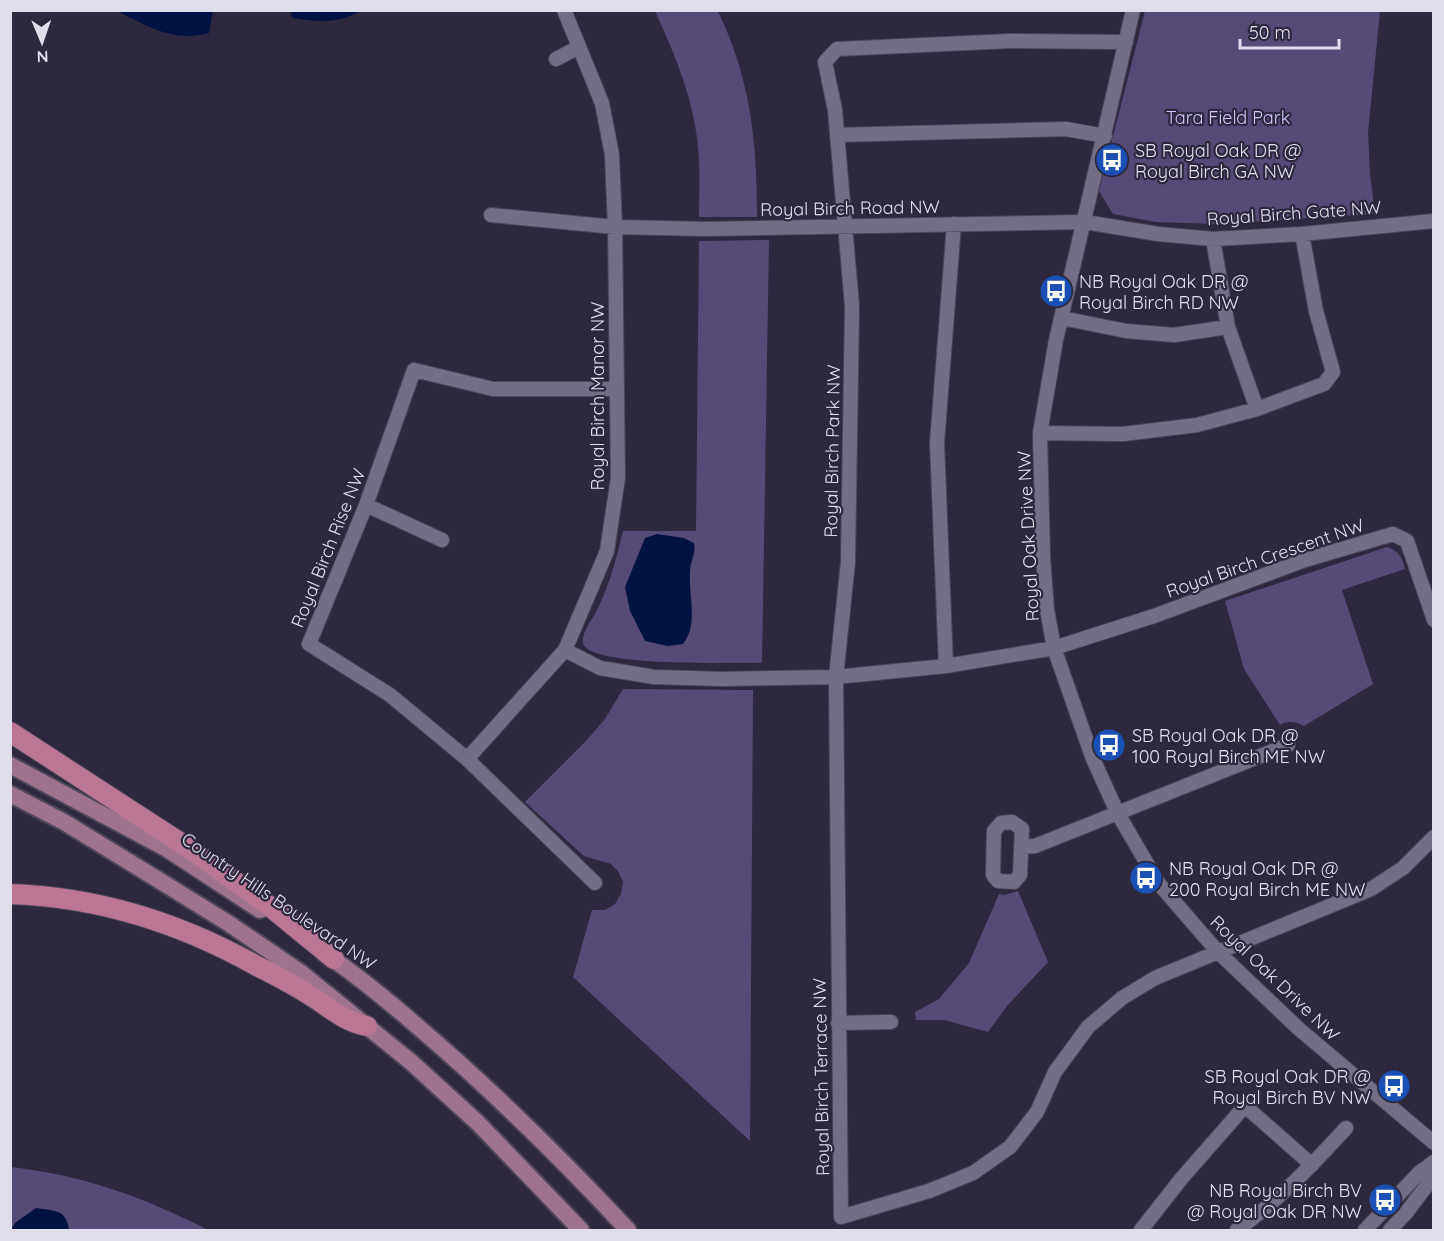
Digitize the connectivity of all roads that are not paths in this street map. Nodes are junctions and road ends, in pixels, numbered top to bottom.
1 (564, 10) edge
2 (1133, 10) edge
3 (1126, 42) junction
4 (579, 47) junction
5 (556, 59) dead end
6 (837, 135) junction
7 (1105, 136) junction
8 (491, 215) dead end
9 (1434, 221) edge
10 (1085, 222) junction
11 (954, 224) junction
12 (844, 226) junction
13 (615, 227) junction
14 (1302, 234) junction
15 (1213, 238) junction
16 (1062, 318) junction
17 (1228, 327) junction
18 (617, 389) junction
19 (1257, 409) junction
20 (1040, 433) junction
21 (366, 505) junction
22 (442, 540) dead end
23 (1434, 620) edge
24 (1054, 648) junction
25 (565, 650) junction
26 (946, 666) junction
27 (836, 677) junction
28 (10, 732) edge
29 (1288, 745) dead end
30 (467, 759) junction
31 (10, 765) edge
32 (10, 794) edge
33 (1118, 814) junction
34 (1434, 837) edge
35 (1021, 847) dead end
36 (595, 884) dead end
37 (10, 894) edge
38 (1218, 952) junction
39 (333, 959) junction
40 (891, 1022) dead end
41 (838, 1023) junction
42 (368, 1026) junction
43 (1346, 1128) dead end
44 (1434, 1143) edge
45 (1434, 1162) edge
46 (1312, 1165) junction
47 (1434, 1176) edge
48 (841, 1224) edge
49 (581, 1230) edge
50 (628, 1230) edge
51 (1142, 1230) edge
52 (1237, 1230) edge
53 (1365, 1230) edge
54 (1390, 1230) edge

1 - 4 street, Royal Birch Manor NW
2 - 3 street, Royal Oak Drive NW
3 - 6 street, Royal Birch Park NW
3 - 7 street, Royal Oak Drive NW
4 - 5 street
4 - 13 street, Royal Birch Manor NW
6 - 7 street
6 - 12 street, Royal Birch Park NW
7 - 10 street, Royal Oak Drive NW
8 - 13 street, Royal Birch Road NW
9 - 14 street, Royal Birch Gate NW
10 - 11 street, Royal Birch Road NW
10 - 15 street, Royal Birch Gate NW
10 - 16 street, Royal Oak Drive NW
11 - 12 street, Royal Birch Road NW
11 - 26 street
12 - 13 street, Royal Birch Road NW
12 - 27 street, Royal Birch Park NW
13 - 18 street, Royal Birch Manor NW
14 - 15 street, Royal Birch Gate NW
14 - 19 street
15 - 17 street
16 - 17 street
16 - 20 street, Royal Oak Drive NW
17 - 19 street
18 - 21 street, Royal Birch Rise NW
18 - 25 street, Royal Birch Manor NW
19 - 20 street
20 - 24 street, Royal Oak Drive NW
21 - 22 street
21 - 30 street, Royal Birch Rise NW
23 - 24 street, Royal Birch Crescent NW
24 - 26 street
24 - 33 street, Royal Oak Drive NW
25 - 27 street
25 - 30 street
26 - 27 street
27 - 41 street, Royal Birch Terrace NW
28 - 39 highway
29 - 33 street
30 - 36 street
31 - 39 main road, Country Hills Boulevard NW
32 - 42 main road
33 - 35 street
33 - 38 street, Royal Oak Drive NW
34 - 38 street
37 - 42 highway
38 - 44 street, Royal Oak Drive NW
38 - 48 street, Royal Birch Terrace NW
39 - 50 main road, Country Hills Boulevard NW
40 - 41 street
41 - 48 street, Royal Birch Terrace NW
42 - 49 main road
43 - 46 street
45 - 53 street
46 - 51 street
46 - 52 street
47 - 54 street

